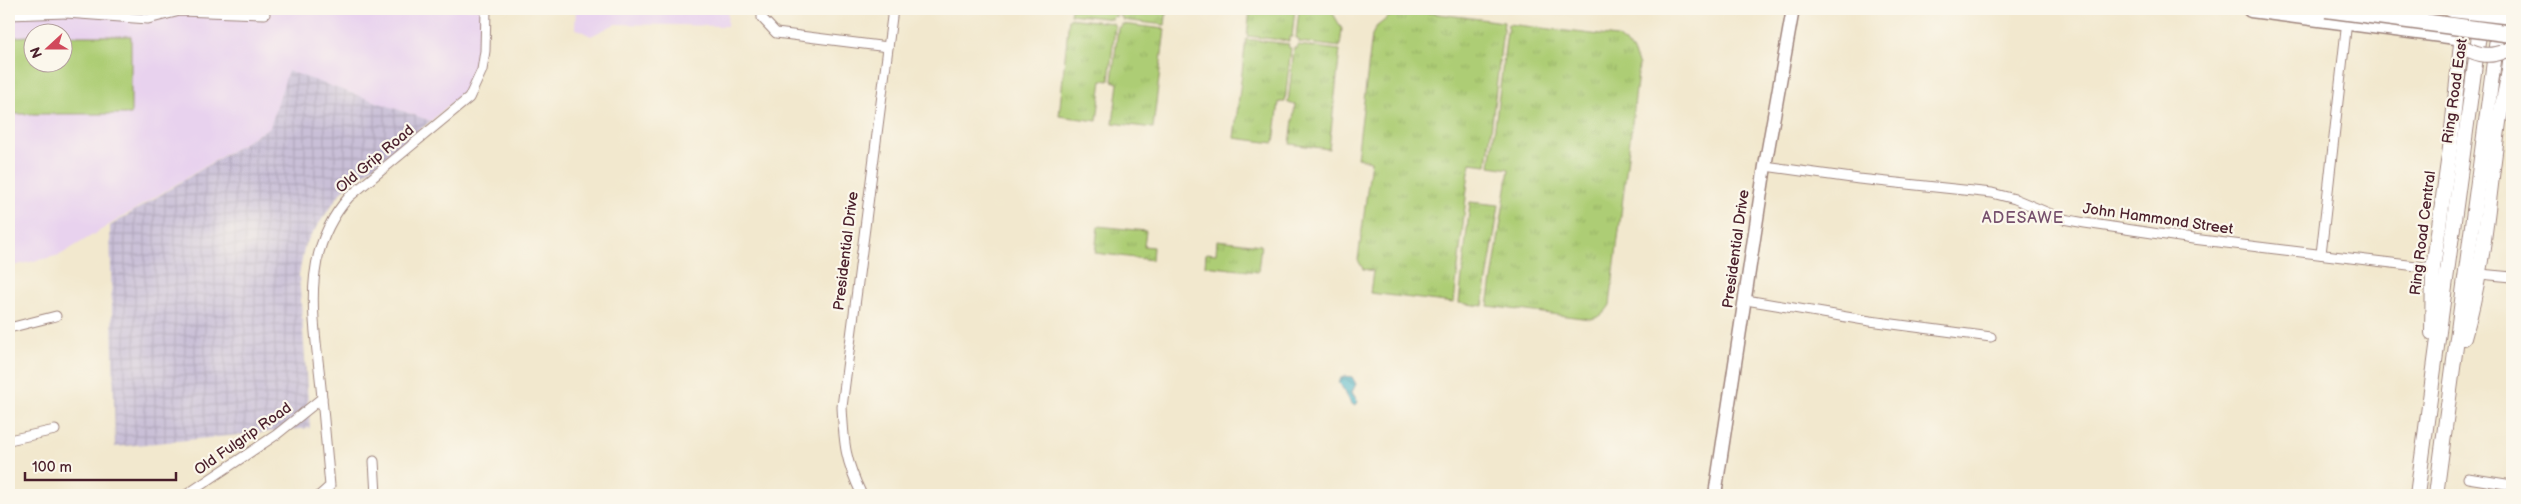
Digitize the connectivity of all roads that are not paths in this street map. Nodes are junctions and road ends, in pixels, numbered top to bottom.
1 (486, 9) edge
2 (762, 9) edge
3 (893, 9) edge
4 (1793, 9) edge
5 (2250, 9) edge
6 (2326, 9) edge
7 (2452, 9) edge
8 (2456, 9) edge
9 (2482, 9) edge
10 (2501, 9) edge
11 (180, 10) edge
12 (65, 11) edge
13 (265, 14) dead end
14 (9, 15) edge
15 (2512, 16) edge
16 (2347, 21) junction
17 (2461, 43) junction
18 (2510, 44) edge
19 (888, 46) junction
20 (1764, 166) junction
21 (2455, 207) joint
22 (2321, 254) junction
23 (2433, 268) junction
24 (2480, 274) junction
25 (2512, 277) edge
26 (1746, 300) junction
27 (56, 316) dead end
28 (9, 328) edge
29 (1990, 337) dead end
30 (2434, 376) junction
31 (2451, 382) junction
32 (319, 401) junction
33 (55, 430) dead end
34 (9, 440) edge
35 (374, 461) dead end
36 (2468, 478) dead end
37 (2512, 485) edge
38 (324, 494) edge
39 (186, 495) edge
40 (376, 495) edge
41 (862, 495) edge
42 (1715, 495) edge
43 (2417, 495) edge
44 (2436, 495) edge

1 - 32 street, Old Grip Road
2 - 19 street
3 - 19 street, Presidential Drive
4 - 20 street, Presidential Drive
5 - 16 highway
6 - 18 highway, bridge
7 - 15 highway, bridge
8 - 17 main road, Ring Road Central
9 - 21 main road, Ring Road East
10 - 31 main road
11 - 12 street
11 - 13 street
12 - 14 street
16 - 17 highway
16 - 22 street
17 - 18 main road, bridge
17 - 23 main road, Ring Road Central
18 - 24 main road
19 - 41 street, Presidential Drive
20 - 22 street, John Hammond Street
20 - 26 street, Presidential Drive
21 - 30 main road, Ring Road Central
22 - 23 street, John Hammond Street
23 - 30 main road, Ring Road Central
24 - 25 street
24 - 31 main road
26 - 29 street
26 - 42 street, Presidential Drive
27 - 28 street
30 - 43 main road
31 - 44 main road
32 - 38 street, Old Grip Road
32 - 39 street, Old Fulgrip Road
33 - 34 street
35 - 40 street
36 - 37 street

